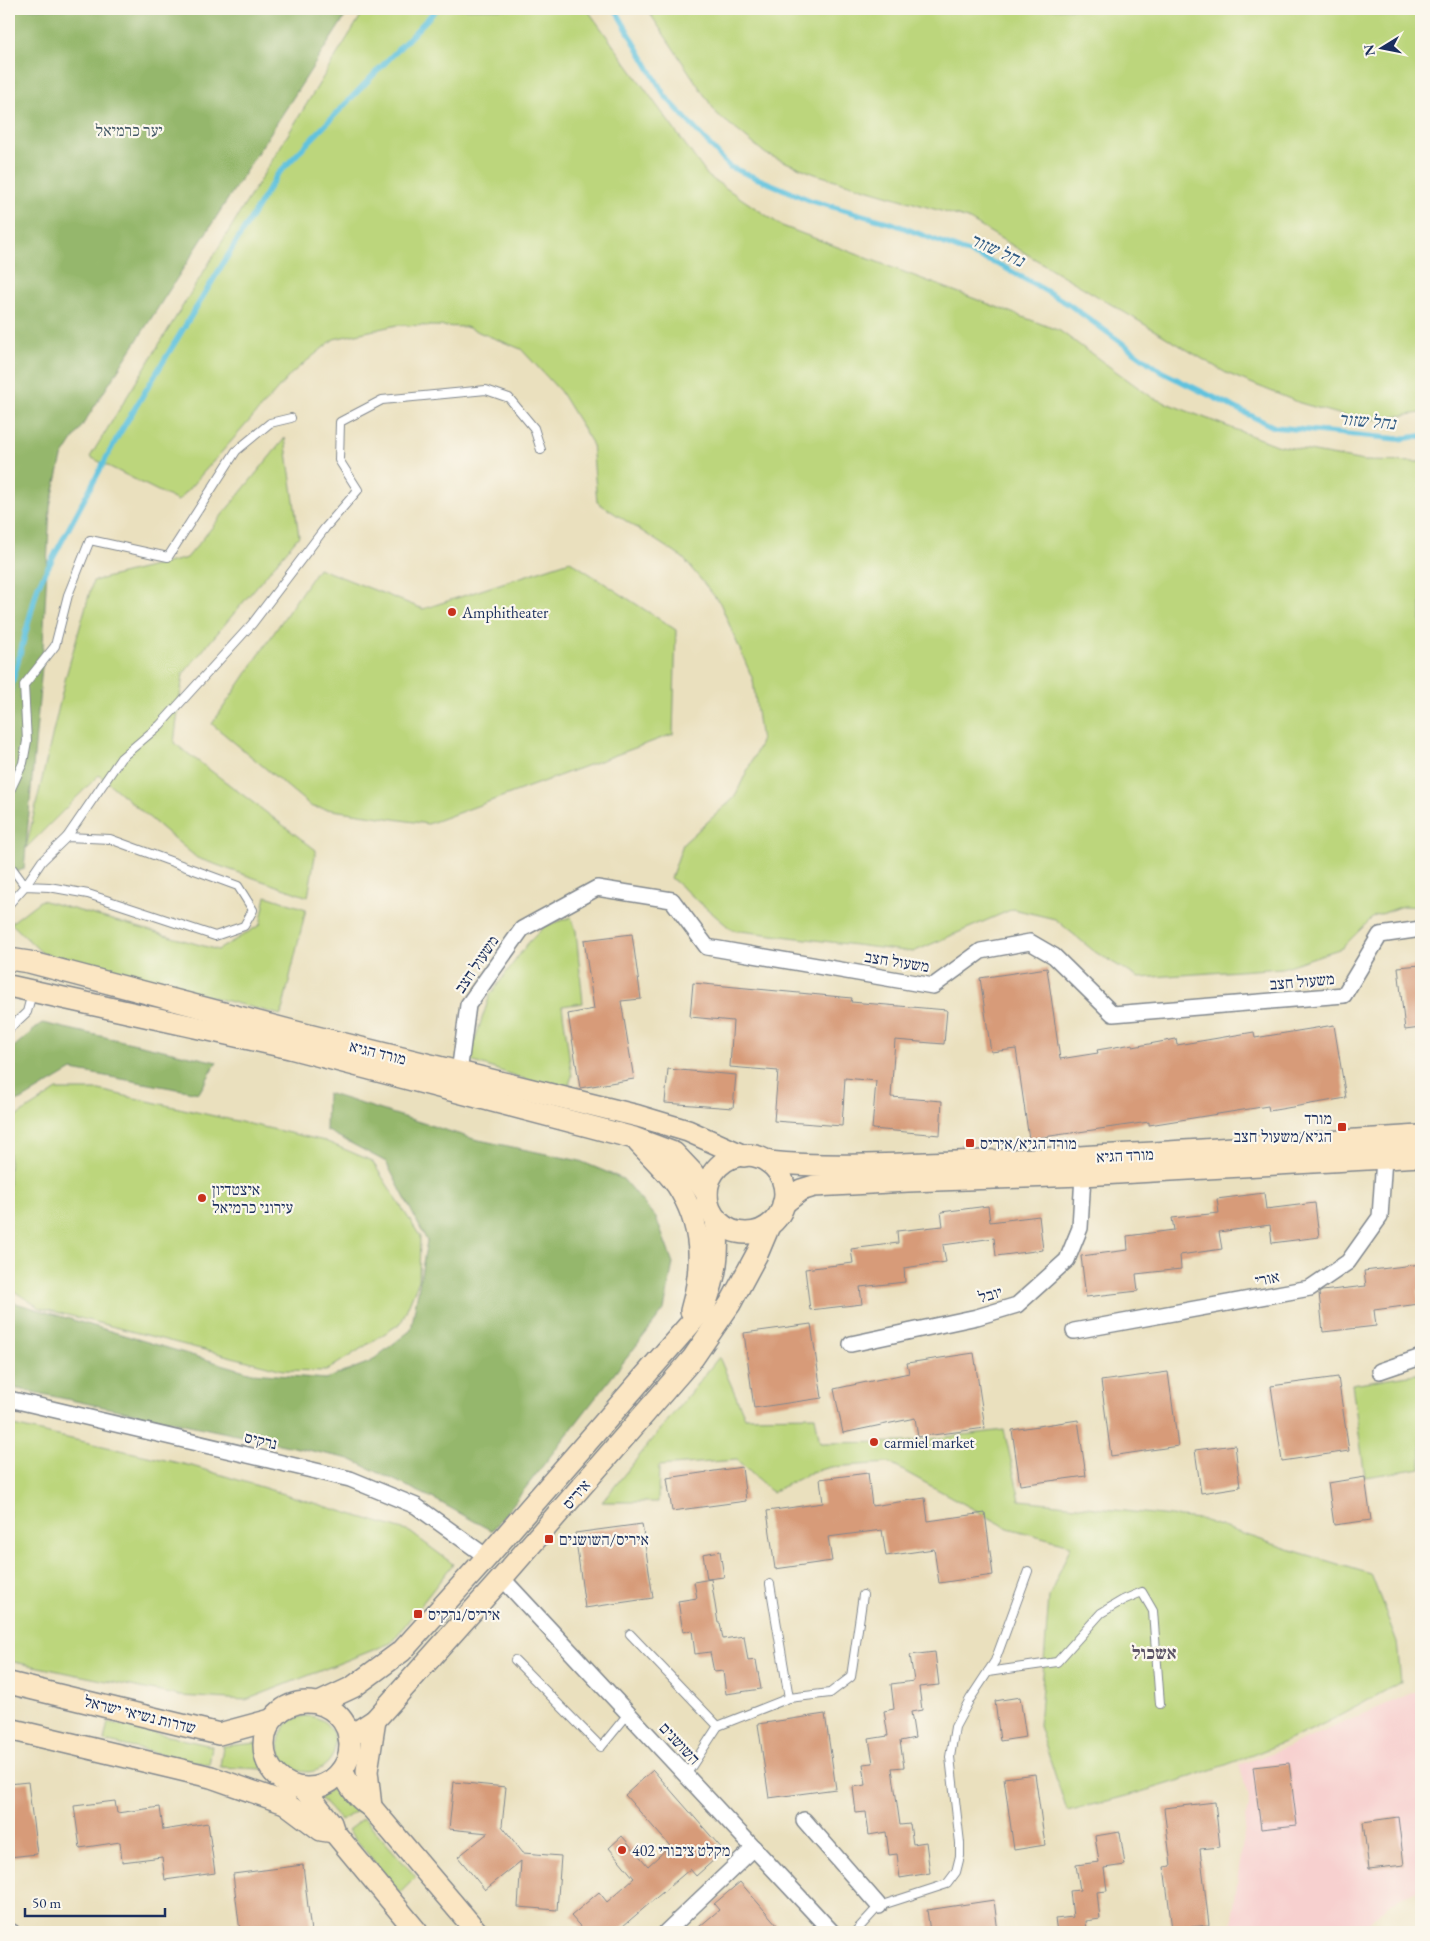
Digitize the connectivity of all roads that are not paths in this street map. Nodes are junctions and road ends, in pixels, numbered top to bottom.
1 (291, 418) dead end
2 (541, 450) dead end
3 (9, 793) edge
4 (67, 838) junction
5 (9, 864) edge
6 (25, 886) junction
7 (9, 904) edge
8 (1421, 929) edge
9 (9, 948) edge
10 (19, 960) edge
11 (9, 986) edge
12 (33, 992) junction
13 (9, 1029) edge
14 (460, 1073) junction
15 (1421, 1136) edge
16 (634, 1138) junction
17 (744, 1156) junction
18 (1421, 1156) edge
19 (1384, 1158) junction
20 (768, 1162) junction
21 (1083, 1175) junction
22 (707, 1194) junction
23 (783, 1204) junction
24 (716, 1219) junction
25 (769, 1226) junction
26 (686, 1331) junction
27 (1074, 1331) dead end
28 (851, 1344) dead end
29 (1421, 1357) edge
30 (1380, 1371) dead end
31 (9, 1399) edge
32 (487, 1557) junction
33 (1028, 1571) dead end
34 (502, 1578) junction
35 (770, 1584) dead end
36 (863, 1595) dead end
37 (630, 1634) dead end
38 (515, 1660) dead end
39 (988, 1672) junction
40 (9, 1683) edge
41 (789, 1698) junction
42 (319, 1704) junction
43 (1160, 1704) dead end
44 (628, 1714) junction
45 (271, 1720) junction
46 (375, 1720) junction
47 (718, 1726) junction
48 (9, 1729) edge
49 (349, 1737) junction
50 (342, 1770) junction
51 (686, 1775) junction
52 (211, 1777) junction
53 (282, 1780) junction
54 (303, 1788) junction
55 (371, 1807) junction
56 (804, 1820) dead end
57 (334, 1832) junction
58 (754, 1848) junction
59 (879, 1906) junction
60 (9, 1931) edge
61 (12, 1932) edge
62 (417, 1932) edge
63 (477, 1932) edge
64 (666, 1932) edge
65 (832, 1932) edge
66 (855, 1932) edge

1 - 3 lane
2 - 4 lane
4 - 6 lane
4 - 6 lane
5 - 6 lane
6 - 7 lane
8 - 14 street, משעול חצב
9 - 10 street
10 - 14 street, מורד הגיא
11 - 12 street, מורד הגיא
12 - 13 lane
12 - 16 street, מורד הגיא
14 - 17 street, מורד הגיא
15 - 20 street, מורד הגיא
16 - 22 street, מורד הגיא
16 - 26 street
17 - 20 street
17 - 22 street
18 - 19 street, מורד הגיא
19 - 21 street, מורד הגיא
19 - 27 street, אורי
20 - 23 street
21 - 23 street, מורד הגיא
21 - 28 street, יובל
22 - 24 street
23 - 25 street
24 - 25 street
24 - 26 street, איריס
25 - 34 street, איריס
26 - 32 street, איריס
29 - 30 street
31 - 32 street, נרקיס
32 - 42 street, איריס
33 - 39 lane
34 - 44 street, השושנים
34 - 46 street, איריס
35 - 41 lane
36 - 41 lane
37 - 47 lane
38 - 44 lane
39 - 43 lane
39 - 59 lane
40 - 45 street, שדרות נשיאי ישראל
41 - 47 lane
42 - 45 street
42 - 49 street
44 - 51 street, השושנים
45 - 53 street
46 - 49 street, איריס
46 - 55 street
47 - 51 lane
48 - 52 street
49 - 50 street
50 - 54 street
50 - 55 street
51 - 58 street, השושנים
52 - 53 street
52 - 57 street
53 - 54 street
54 - 57 street
55 - 63 street
56 - 59 street
57 - 62 street
58 - 64 street
58 - 65 street, השושנים
59 - 66 lane
60 - 61 street

